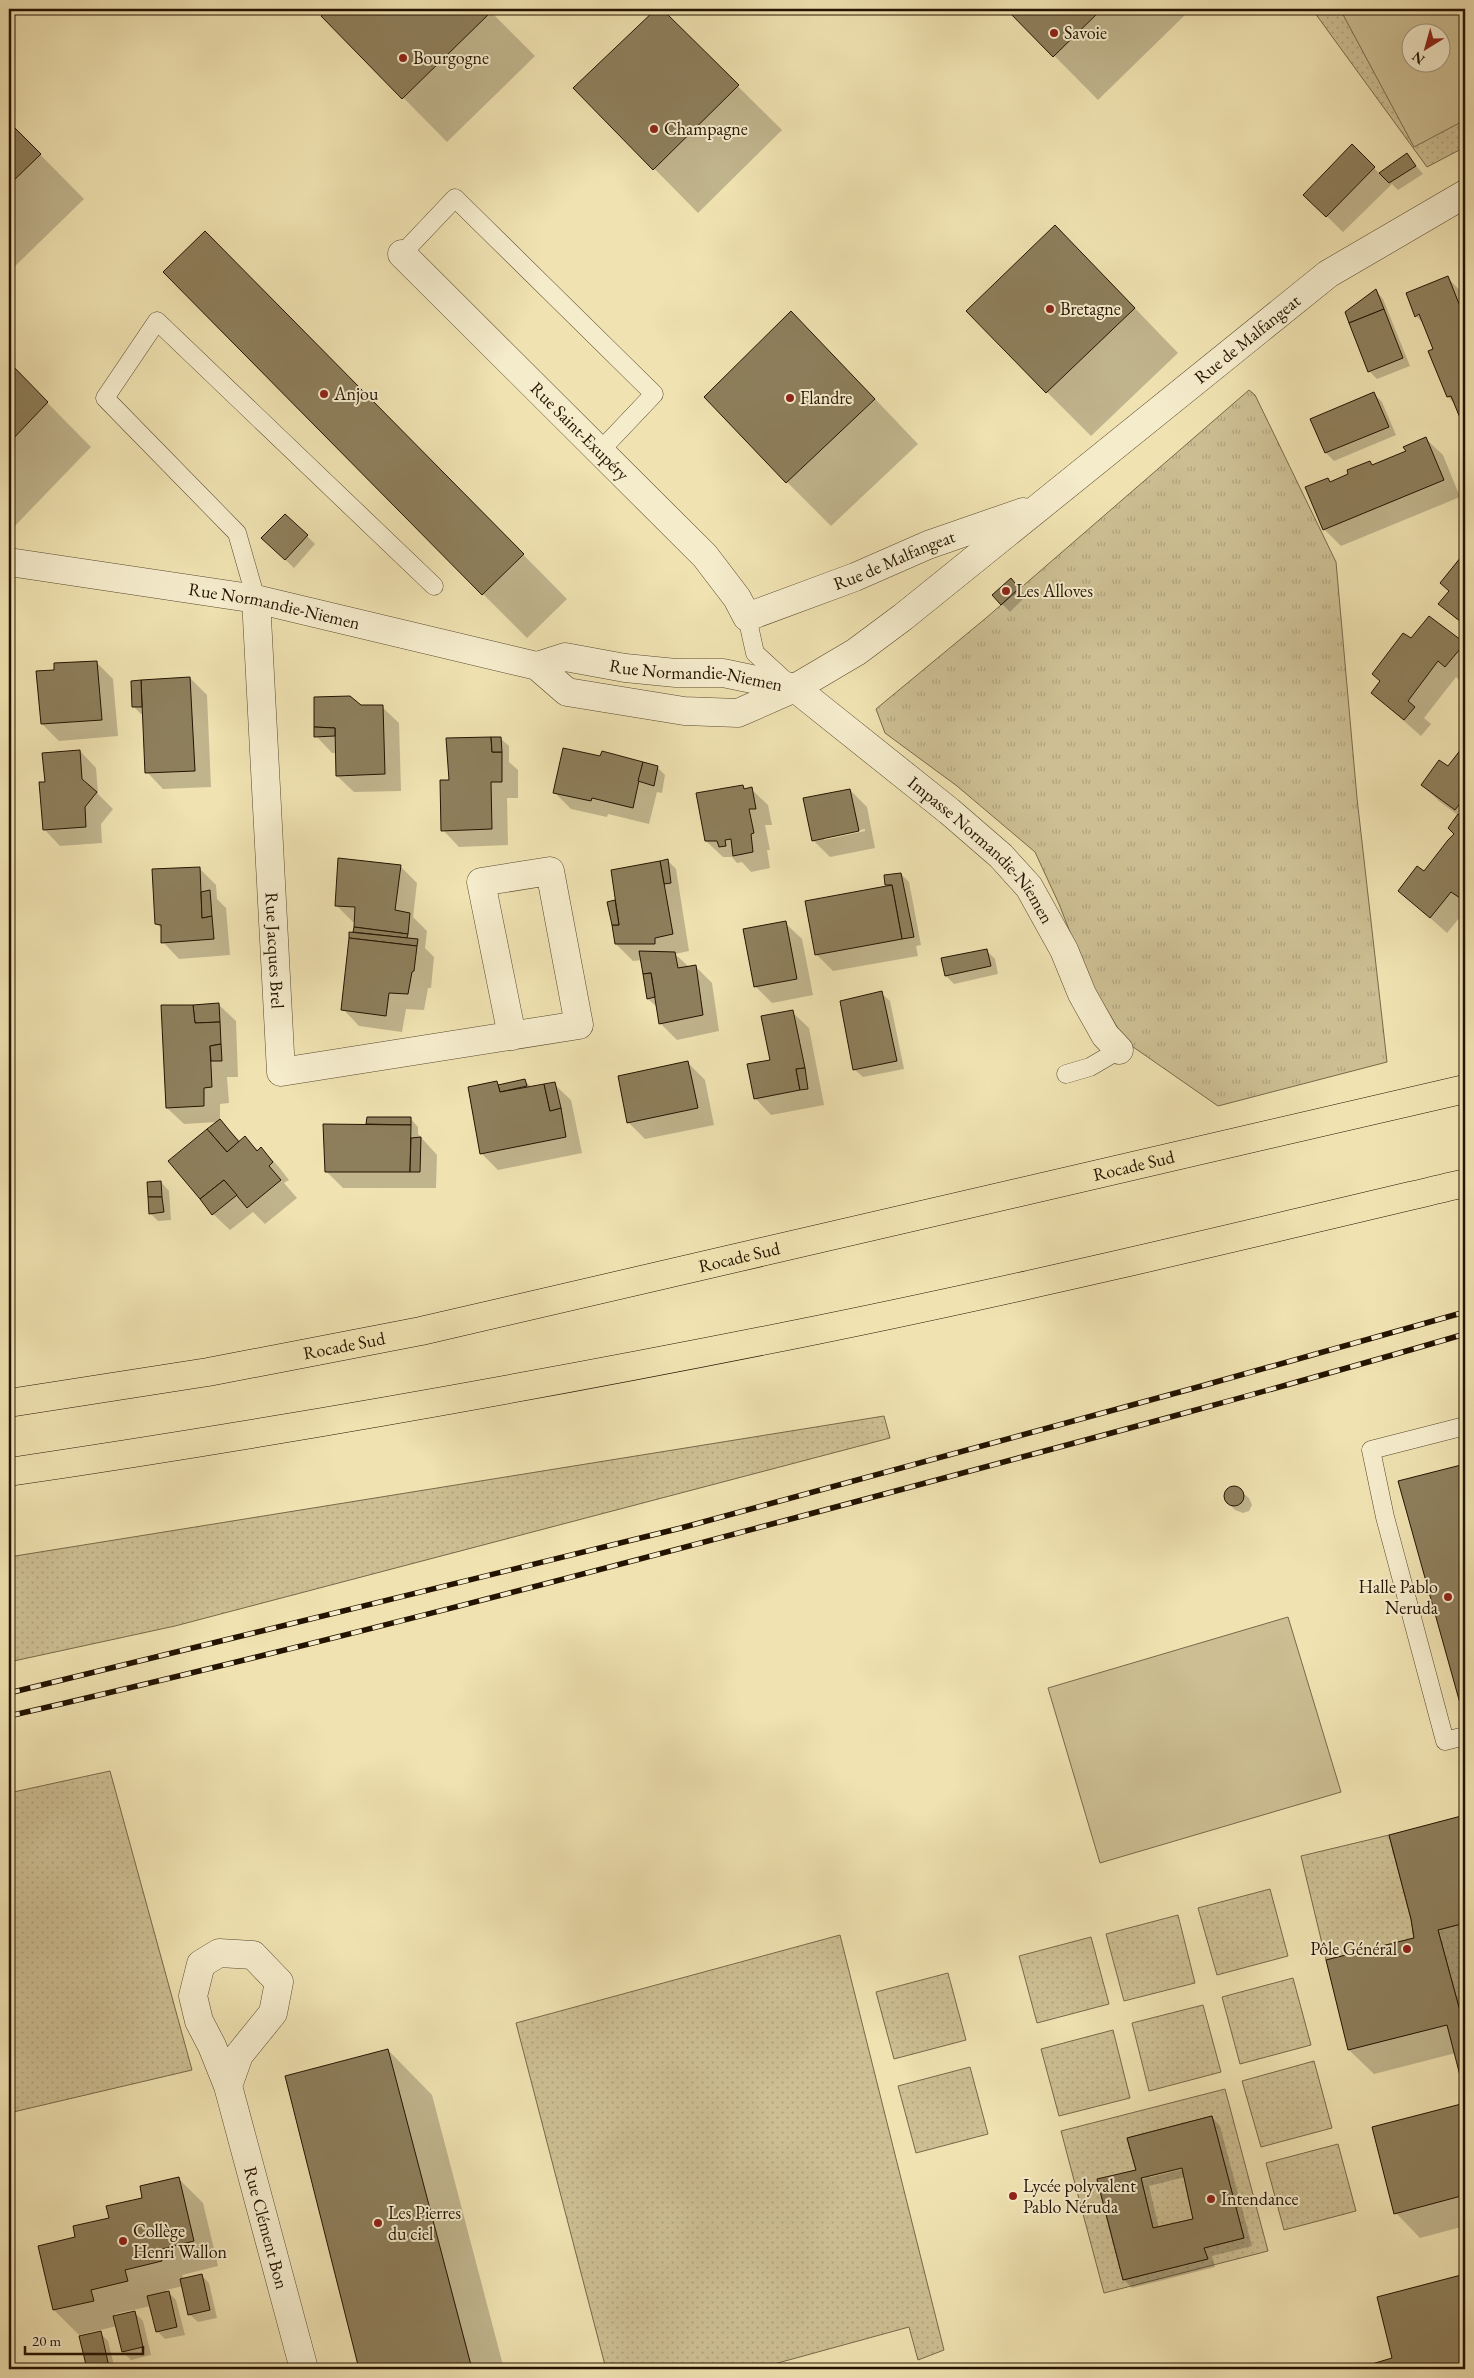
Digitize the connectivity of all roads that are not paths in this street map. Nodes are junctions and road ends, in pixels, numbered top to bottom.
1 (1465, 194) edge
2 (402, 254) joint
3 (600, 451) junction
4 (1043, 505) junction
5 (9, 562) edge
6 (434, 586) dead end
7 (256, 599) junction
8 (747, 617) junction
9 (537, 666) junction
10 (795, 688) junction
11 (512, 1036) junction
12 (1119, 1050) joint
13 (1066, 1074) dead end
14 (1465, 1089) edge
15 (1465, 1183) edge
16 (9, 1403) edge
17 (1465, 1426) edge
18 (9, 1472) edge
19 (1465, 1736) edge
20 (228, 2086) dead end
21 (304, 2369) edge

1 - 4 street, Rue de Malfangeat
2 - 3 street, Rue Saint-Exupéry
2 - 3 lane
3 - 8 street, Rue Saint-Exupéry
4 - 8 street, Rue de Malfangeat
4 - 10 street, Rue de Malfangeat
5 - 7 street, Rue Normandie-Niemen
6 - 7 lane
7 - 9 street, Rue Normandie-Niemen
7 - 11 street, Rue Jacques Brel
8 - 10 lane
9 - 10 street, Rue Normandie-Niemen
9 - 10 street, Rue Normandie-Niemen
10 - 12 street, Impasse Normandie-Niemen
11 - 11 street, Rue Jacques Brel
12 - 13 lane
14 - 16 highway, Rocade Sud
15 - 18 highway
17 - 19 lane
20 - 21 street, Rue Clément Bon

